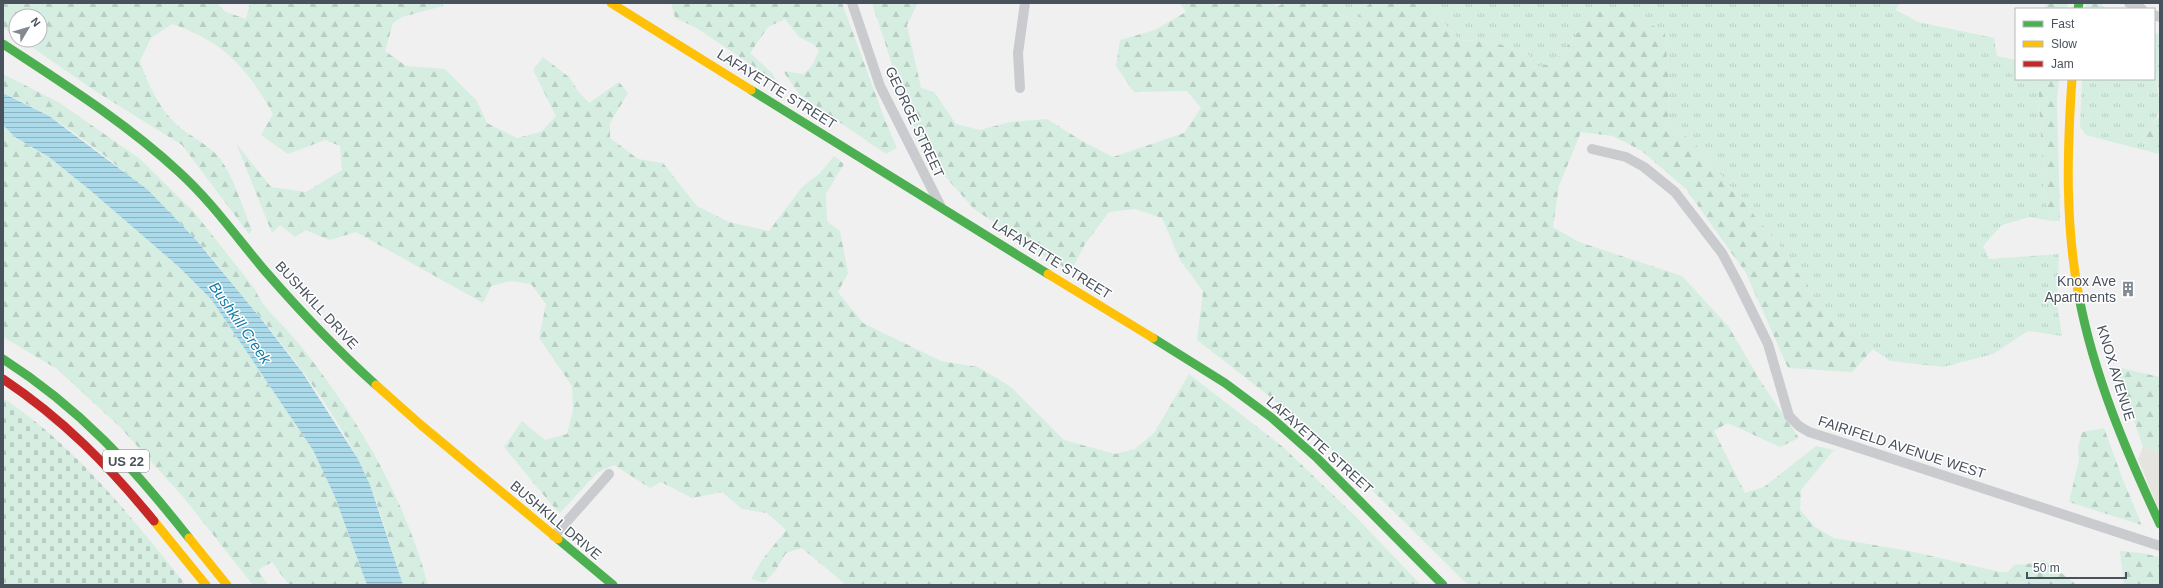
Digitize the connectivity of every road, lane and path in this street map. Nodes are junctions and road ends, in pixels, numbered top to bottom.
1 (611, 3) edge
2 (852, 3) edge
3 (1025, 3) edge
4 (2129, 3) edge
5 (2140, 8) edge
6 (3, 44) edge
7 (2072, 80) edge
8 (1020, 88) dead end
9 (1592, 149) dead end
10 (940, 207) junction
11 (3, 359) edge
12 (3, 379) edge
13 (609, 474) dead end
14 (2160, 524) edge
15 (554, 536) junction
16 (2160, 546) edge
17 (206, 585) edge
18 (227, 585) edge
19 (613, 585) edge
20 (1443, 585) edge

1 - 10 main road, LAFAYETTE STREET
2 - 10 street, GEORGE STREET
3 - 8 street
4 - 5 street
6 - 15 main road, BUSHKILL DRIVE
7 - 14 main road, KNOX AVENUE
9 - 16 street, FAIRIFELD AVENUE WEST
10 - 20 main road, LAFAYETTE STREET
11 - 18 main road, US 22
12 - 17 main road, US 22
13 - 15 street
15 - 19 main road, BUSHKILL DRIVE

